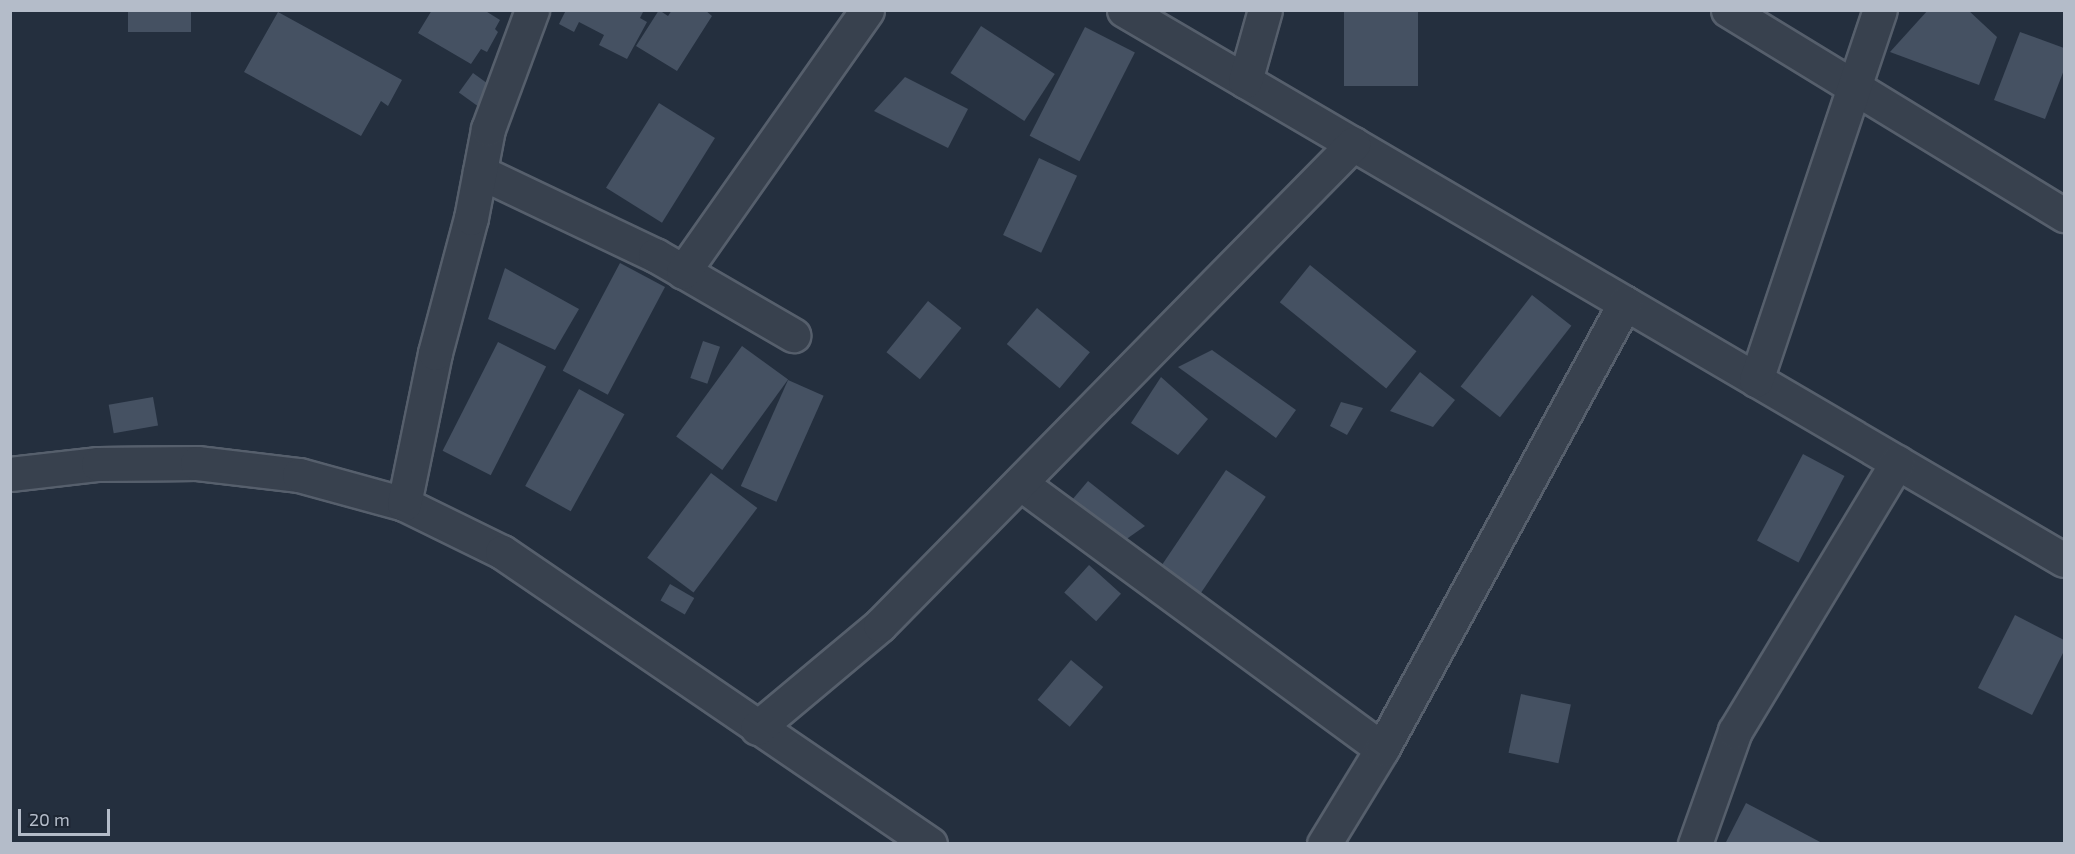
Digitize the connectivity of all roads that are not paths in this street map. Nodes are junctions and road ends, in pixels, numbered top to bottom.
1 (867, 10) edge
2 (1124, 10) edge
3 (1265, 10) edge
4 (1728, 10) edge
5 (1881, 10) edge
6 (530, 11) edge
7 (1245, 81) junction
8 (1855, 86) junction
9 (1353, 144) junction
10 (480, 172) junction
11 (2064, 215) edge
12 (683, 272) junction
13 (1625, 303) junction
14 (793, 335) dead end
15 (1756, 380) junction
16 (1897, 462) junction
17 (10, 474) edge
18 (1020, 483) junction
19 (404, 504) junction
20 (2064, 560) edge
21 (757, 728) junction
22 (1382, 749) junction
23 (930, 843) edge
24 (1324, 843) edge
25 (1695, 843) edge

1 - 12 street
2 - 7 street
3 - 7 street
4 - 8 street
5 - 8 street
6 - 10 street
7 - 9 street
8 - 11 street
8 - 15 street
9 - 13 street
9 - 18 street
10 - 12 street
10 - 19 street
12 - 14 street
13 - 15 street
13 - 22 street
15 - 16 street
16 - 20 street
16 - 25 street
17 - 19 street
18 - 21 street
18 - 22 street
19 - 21 street
21 - 23 street
22 - 24 street

